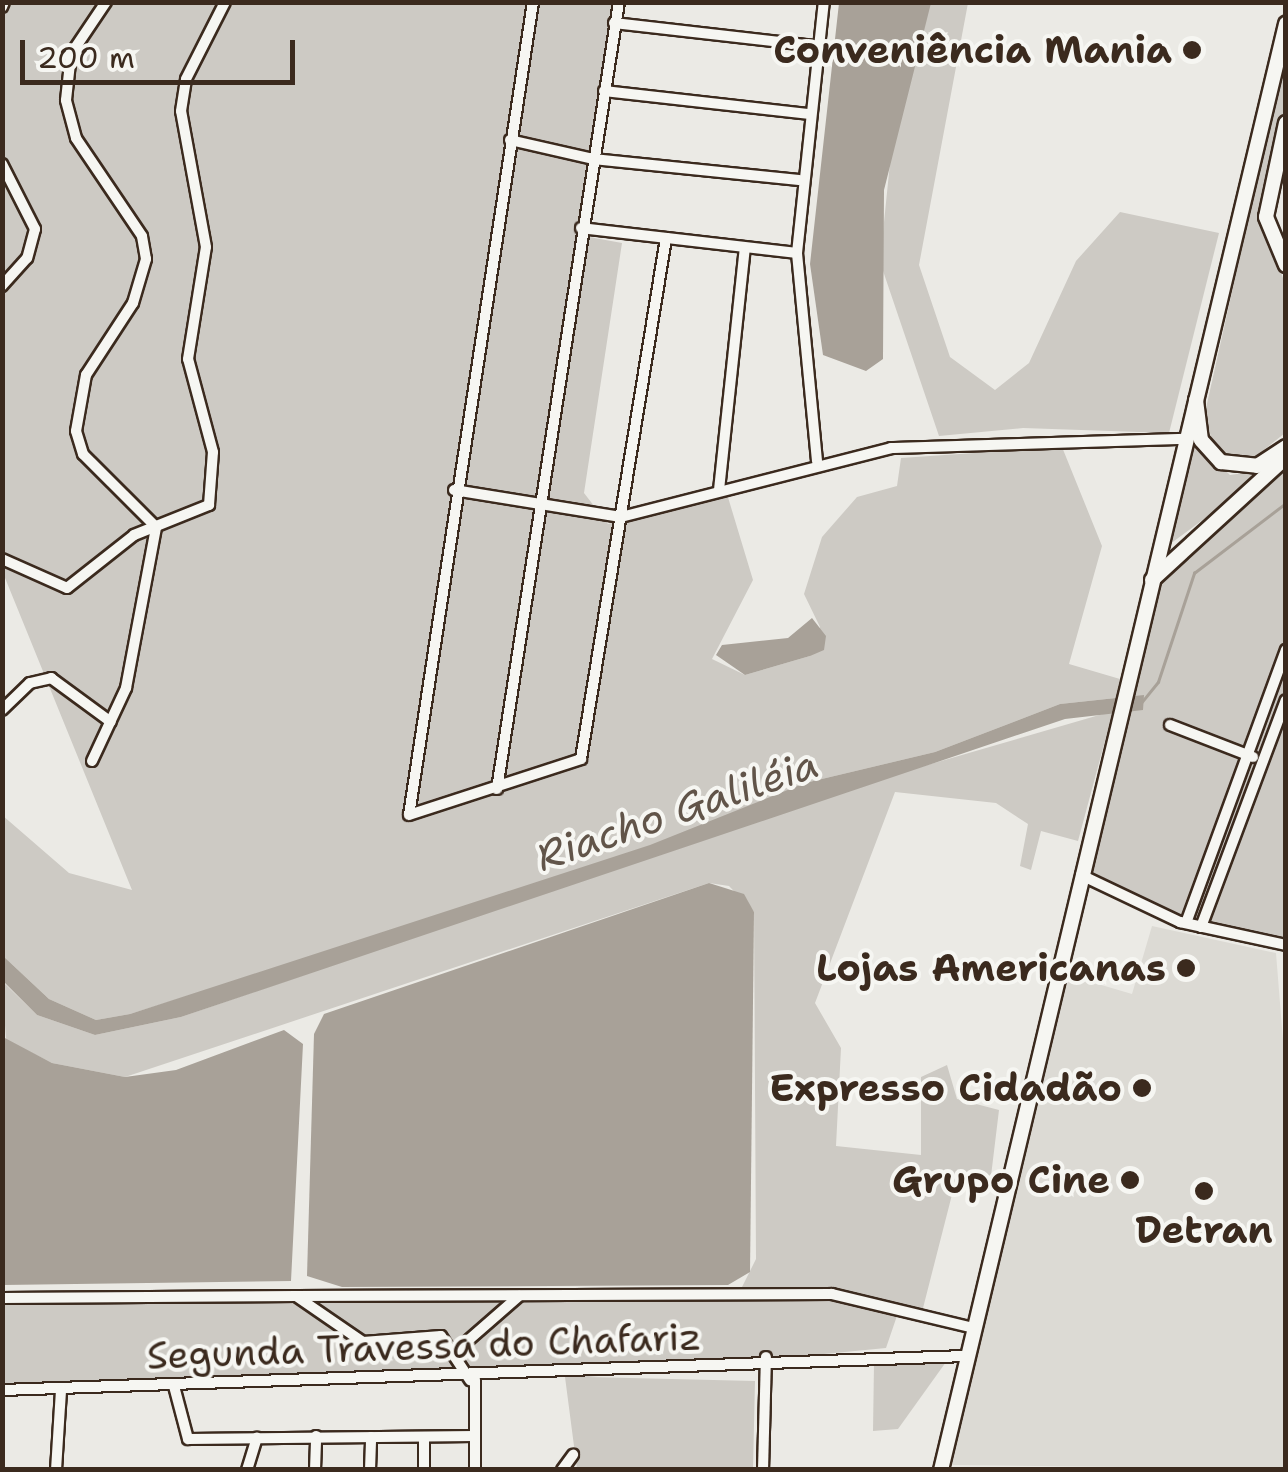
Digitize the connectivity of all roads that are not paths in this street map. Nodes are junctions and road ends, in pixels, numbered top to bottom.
1 (106, 2) edge
2 (225, 2) edge
3 (533, 2) edge
4 (619, 2) edge
5 (824, 2) edge
6 (614, 23) junction
7 (1286, 24) edge
8 (817, 46) junction
9 (604, 91) junction
10 (808, 114) junction
11 (1286, 124) edge
12 (510, 140) junction
13 (593, 159) junction
14 (2, 164) edge
15 (799, 180) junction
16 (581, 228) junction
17 (666, 238) junction
18 (744, 248) junction
19 (797, 253) junction
20 (1286, 265) edge
21 (2, 286) edge
22 (1196, 385) junction
23 (1181, 439) junction
24 (1286, 447) edge
25 (1286, 457) edge
26 (818, 462) junction
27 (454, 490) junction
28 (718, 490) junction
29 (537, 503) junction
30 (622, 517) junction
31 (156, 527) junction
32 (2, 558) edge
33 (1149, 584) junction
34 (1286, 650) edge
35 (1286, 700) edge
36 (2, 710) edge
37 (111, 722) junction
38 (1170, 725) dead end
39 (1281, 726) edge
40 (1247, 755) junction
41 (1263, 761) junction
42 (92, 762) dead end
43 (497, 789) junction
44 (1218, 834) junction
45 (1234, 838) junction
46 (1081, 875) junction
47 (1186, 923) junction
48 (1200, 927) junction
49 (1286, 945) edge
50 (520, 1295) junction
51 (296, 1296) junction
52 (2, 1298) edge
53 (974, 1328) junction
54 (456, 1351) junction
55 (967, 1356) junction
56 (766, 1357) junction
57 (472, 1380) junction
58 (174, 1386) junction
59 (2, 1390) edge
60 (61, 1390) junction
61 (316, 1436) junction
62 (424, 1436) junction
63 (474, 1436) junction
64 (257, 1438) junction
65 (371, 1438) junction
66 (573, 1454) dead end
67 (56, 1470) edge
68 (247, 1470) edge
69 (315, 1470) edge
70 (370, 1470) edge
71 (424, 1470) edge
72 (475, 1470) edge
73 (562, 1470) edge
74 (764, 1470) edge
75 (941, 1470) edge

1 - 31 street
2 - 31 street
3 - 12 street
4 - 6 street
5 - 8 street
6 - 8 street
6 - 9 street
7 - 22 main road
8 - 10 street
9 - 10 street
9 - 13 street
10 - 15 street
11 - 20 main road
12 - 13 street
12 - 27 street
13 - 15 street
13 - 16 street
14 - 21 street
15 - 19 street
16 - 17 street
16 - 29 street
17 - 18 street
17 - 30 street
18 - 19 street
18 - 28 street
19 - 26 street
22 - 23 main road
22 - 24 main road
23 - 26 street
23 - 33 main road
25 - 33 main road
26 - 28 street
27 - 29 street
27 - 43 street
28 - 30 street
29 - 30 street
29 - 43 street
30 - 43 street
31 - 32 street
31 - 37 street
33 - 46 main road
34 - 40 street
35 - 39 street
36 - 37 street
37 - 42 street
38 - 40 street
39 - 41 street
40 - 41 street
40 - 44 street
41 - 45 street
44 - 45 street
44 - 47 street
45 - 48 street
46 - 47 street
46 - 53 main road
47 - 48 street
48 - 49 street
50 - 51 street
50 - 53 street
50 - 54 street
51 - 52 street
51 - 54 street
53 - 55 main road
54 - 57 street
55 - 56 street, Segunda Travessa do Chafariz
55 - 75 main road
56 - 57 street, Segunda Travessa do Chafariz
56 - 74 street
57 - 58 street, Segunda Travessa do Chafariz
57 - 63 street
58 - 60 street, Segunda Travessa do Chafariz
58 - 64 street
59 - 60 street, Segunda Travessa do Chafariz
60 - 67 street
61 - 64 street
61 - 65 street
61 - 69 street
62 - 63 street
62 - 65 street
62 - 71 street
63 - 72 street
64 - 68 street
65 - 70 street
66 - 73 street

